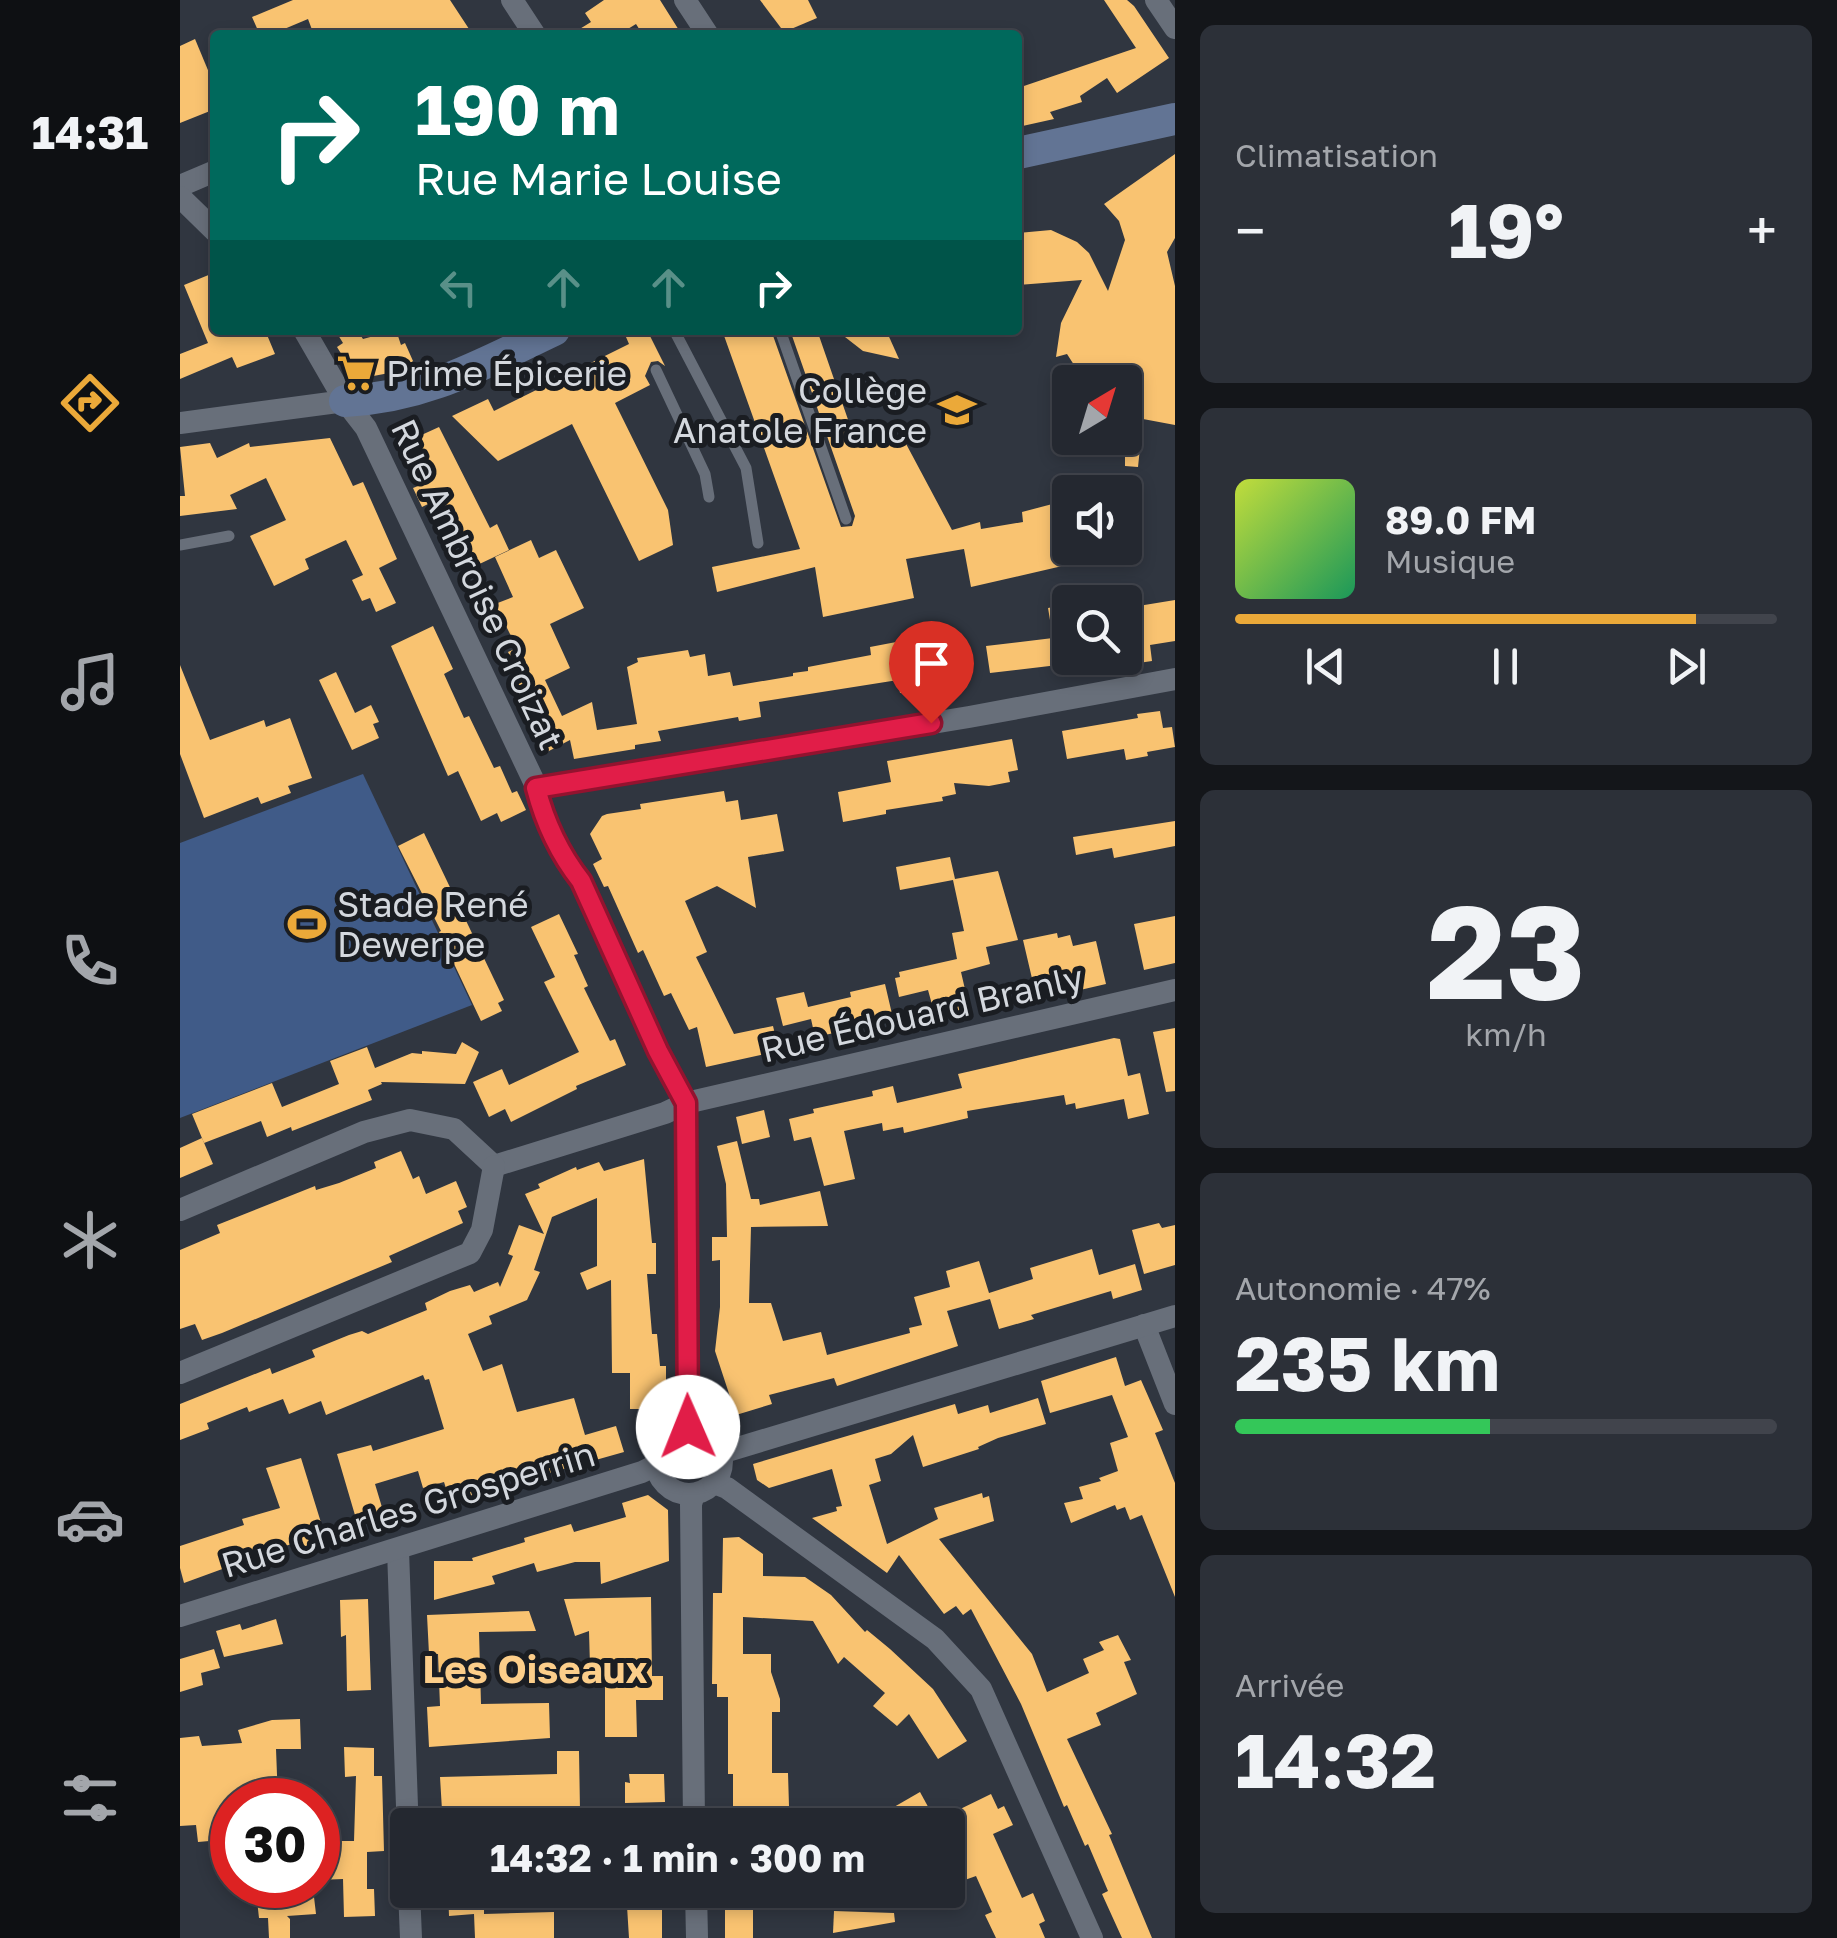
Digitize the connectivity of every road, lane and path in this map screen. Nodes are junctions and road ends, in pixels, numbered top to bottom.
1 (512, 0) edge
2 (685, 0) edge
3 (1156, 0) edge
4 (1174, 28) edge
5 (532, 30) edge
6 (705, 30) edge
7 (1174, 119) edge
8 (1022, 152) edge
9 (210, 173) edge
10 (180, 186) edge
11 (180, 197) edge
12 (210, 226) edge
13 (307, 335) edge
14 (543, 335) edge
15 (677, 335) edge
16 (782, 335) edge
17 (656, 370) dead end
18 (345, 402) junction
19 (180, 423) edge
20 (709, 497) dead end
21 (846, 519) dead end
22 (229, 536) dead end
23 (758, 543) dead end
24 (180, 544) edge
25 (1174, 679) edge
26 (536, 788) junction
27 (1174, 990) edge
28 (686, 1103) junction
29 (494, 1166) junction
30 (180, 1210) edge
31 (1174, 1316) edge
32 (1144, 1325) junction
33 (180, 1373) edge
34 (1174, 1404) edge
35 (688, 1427) junction
36 (722, 1453) junction
37 (656, 1465) junction
38 (704, 1488) junction
39 (398, 1550) junction
40 (180, 1616) edge
41 (407, 1808) edge
42 (694, 1808) edge
43 (410, 1908) edge
44 (696, 1908) edge
45 (411, 1938) edge
46 (697, 1938) edge
47 (1092, 1938) edge

1 - 5 street
2 - 6 street
3 - 4 street
7 - 8 main road
9 - 10 street
11 - 12 street
13 - 18 street, Rue Ambroise Croizat
14 - 18 main road
15 - 23 lane
16 - 21 lane
17 - 20 lane
18 - 19 street
18 - 26 street, Rue Ambroise Croizat
22 - 24 lane
25 - 26 street
26 - 28 street, Rue Ambroise Croizat
27 - 28 street, Rue Édouard Branly
28 - 29 street, Rue Édouard Branly
28 - 35 street, Rue Ambroise Croizat
29 - 30 street
29 - 33 street
31 - 32 street
32 - 34 street
32 - 36 street
35 - 36 street
35 - 37 street
36 - 38 street
37 - 38 street
37 - 39 street, Rue Charles Grosperrin
38 - 42 street
38 - 47 street
39 - 40 street, Rue Charles Grosperrin
39 - 41 street
43 - 45 street
44 - 46 street

